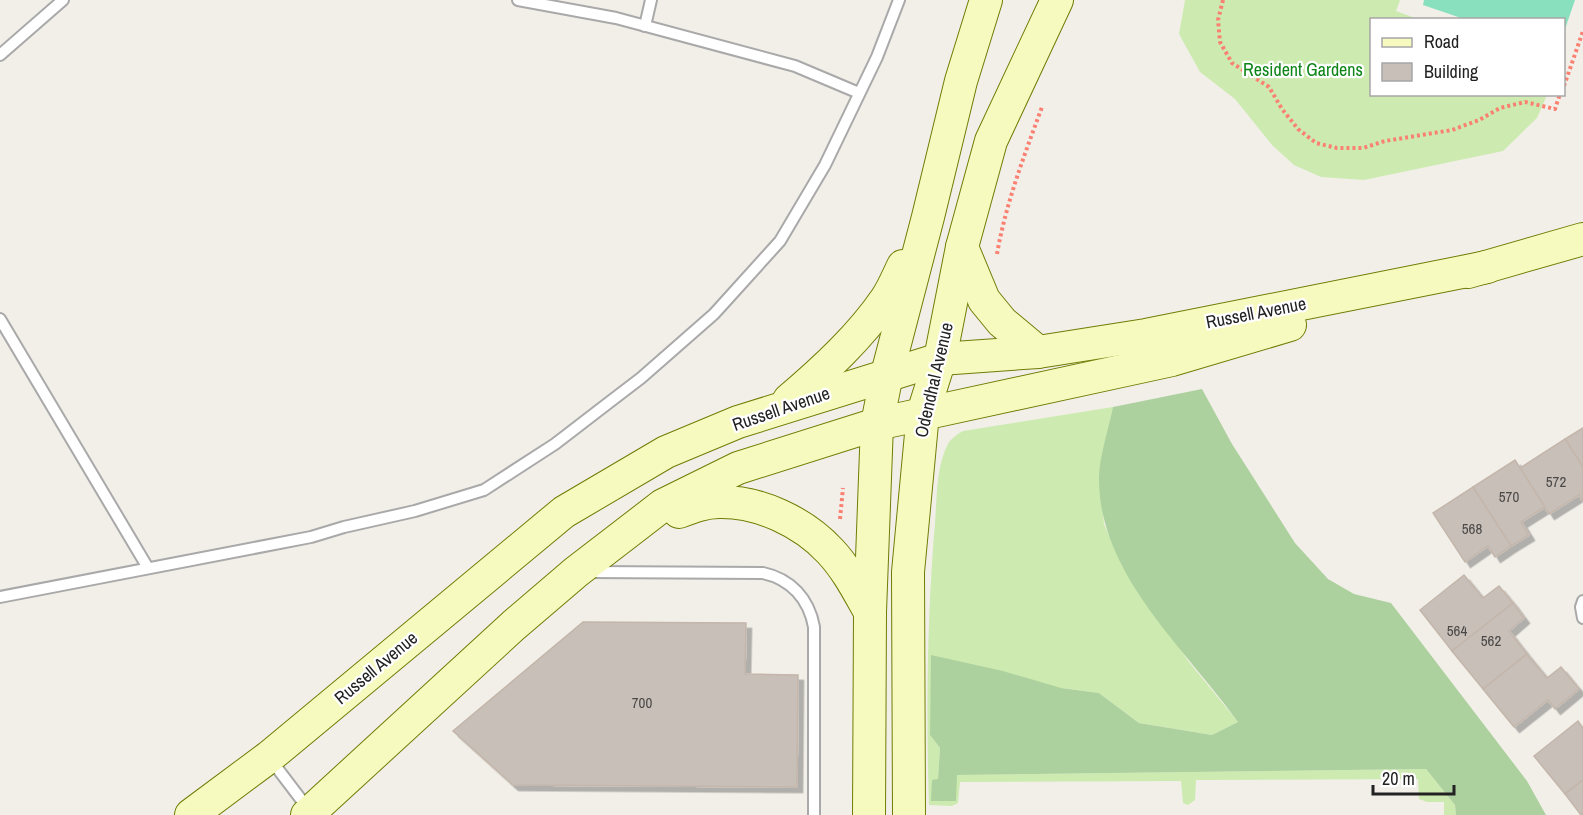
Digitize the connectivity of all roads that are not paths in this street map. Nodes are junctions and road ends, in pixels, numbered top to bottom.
1 (63, 0) edge
2 (518, 0) edge
3 (651, 0) edge
4 (899, 0) edge
5 (986, 0) edge
6 (1057, 0) edge
7 (645, 26) junction
8 (0, 55) edge
9 (860, 93) junction
10 (928, 217) junction
11 (1583, 238) edge
12 (962, 247) junction
13 (1487, 267) junction
14 (0, 319) edge
15 (1038, 352) junction
16 (940, 359) junction
17 (886, 374) junction
18 (778, 409) junction
19 (923, 413) junction
20 (876, 424) junction
21 (613, 543) junction
22 (148, 568) junction
23 (576, 572) junction
24 (0, 597) edge
25 (1583, 601) edge
26 (870, 612) junction
27 (1583, 618) edge
28 (269, 757) junction
29 (310, 814) edge
30 (191, 815) edge
31 (814, 815) edge
32 (869, 815) edge
33 (909, 815) edge

1 - 8 lane
2 - 7 lane
3 - 7 lane
4 - 9 lane
5 - 10 street
6 - 12 street, Odendhal Avenue
7 - 9 lane
9 - 22 lane
10 - 17 street
10 - 18 street
11 - 13 street, Russell Avenue
12 - 15 street
12 - 16 street, Odendhal Avenue
13 - 15 street, Russell Avenue
13 - 19 street, Russell Avenue
14 - 22 lane
15 - 16 street, Russell Avenue
16 - 17 street, Russell Avenue
16 - 19 street, Odendhal Avenue
17 - 18 street, Russell Avenue
17 - 20 street
18 - 28 street, Russell Avenue
19 - 20 street, Russell Avenue
19 - 33 street, Odendhal Avenue
20 - 21 street, Russell Avenue
20 - 26 street
21 - 23 street, Russell Avenue
21 - 26 street
22 - 24 lane
23 - 29 street, Russell Avenue
23 - 31 lane
25 - 27 lane
26 - 32 street
28 - 29 lane
28 - 30 street, Russell Avenue

